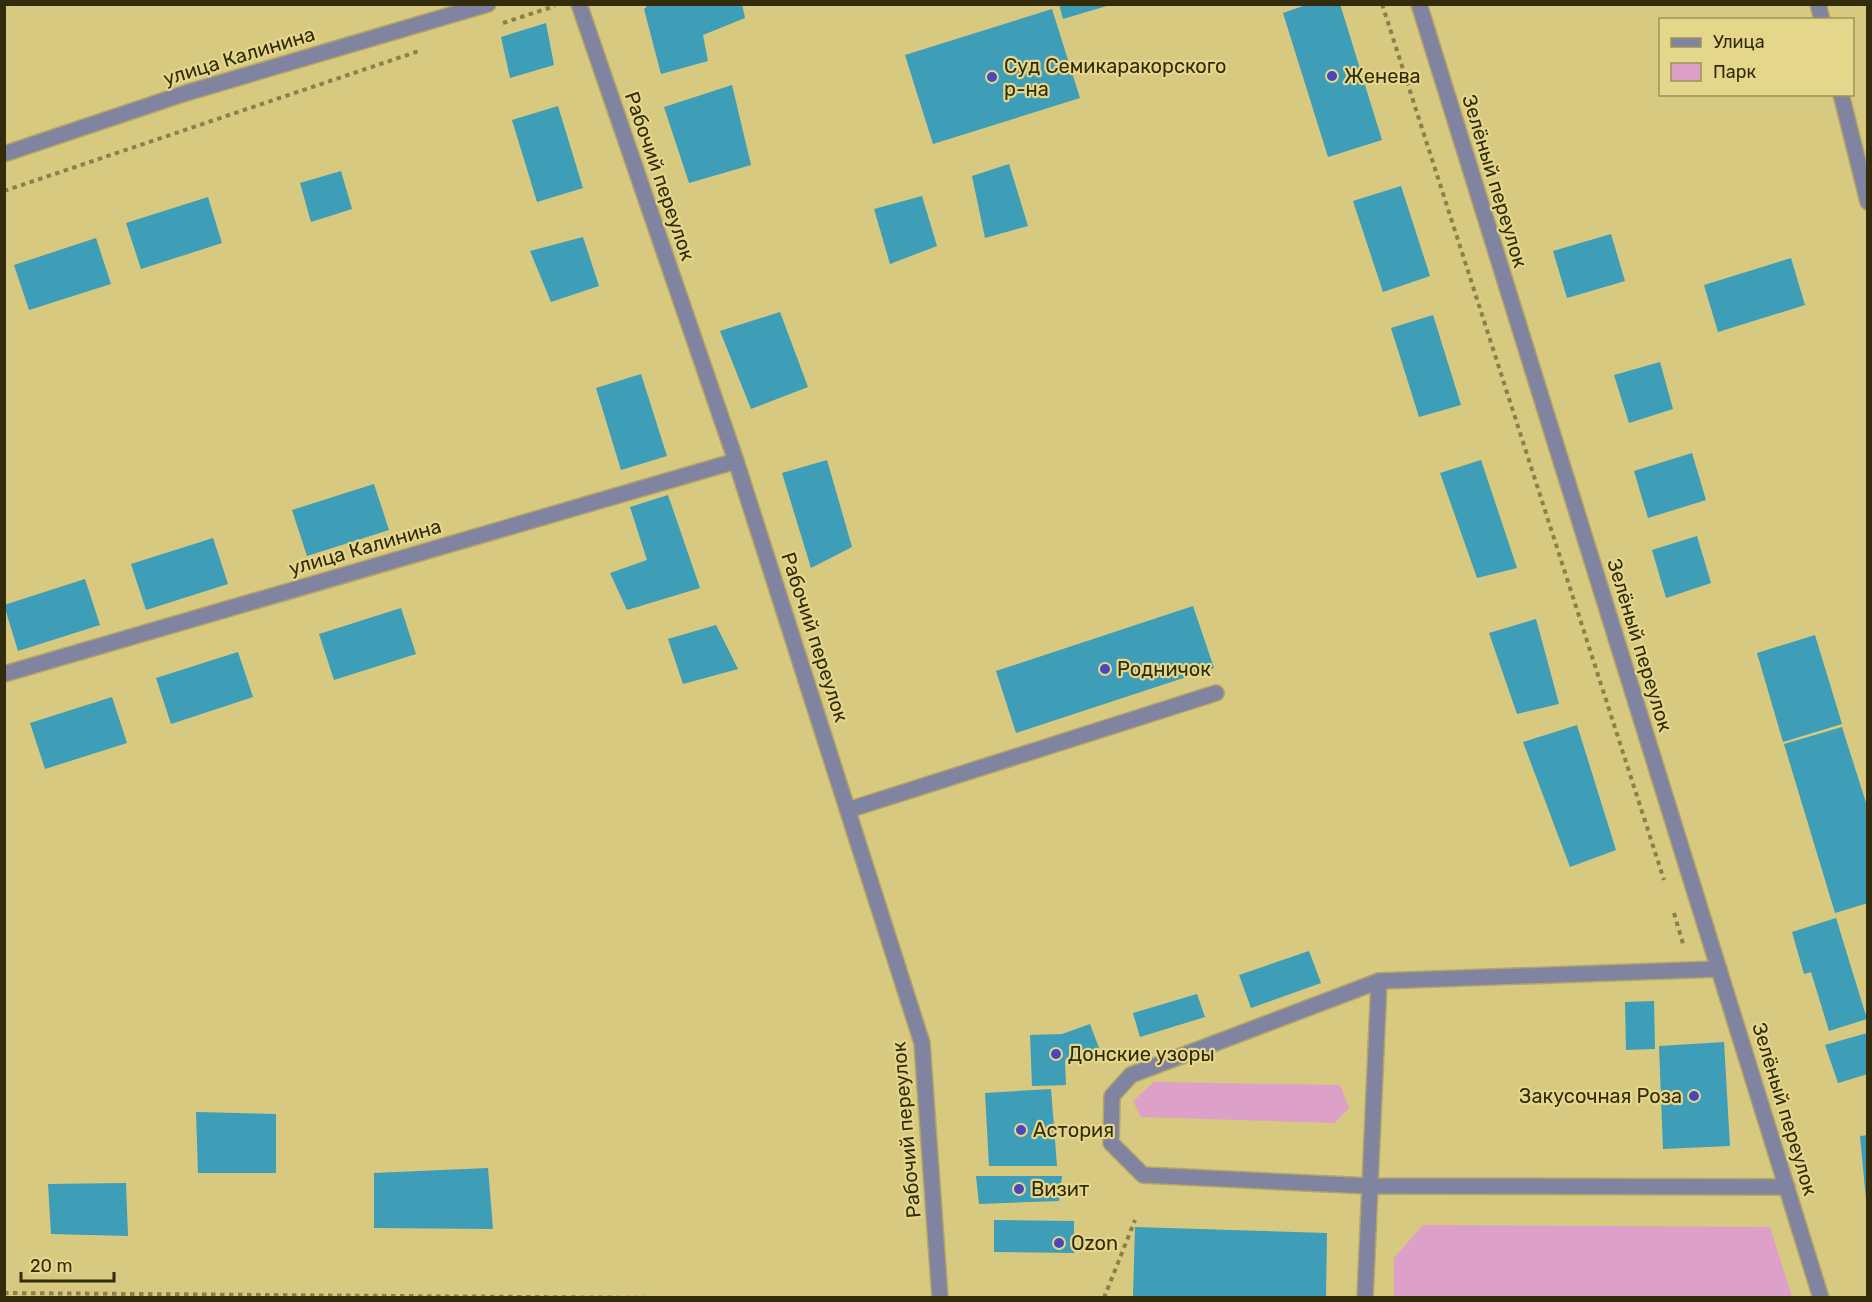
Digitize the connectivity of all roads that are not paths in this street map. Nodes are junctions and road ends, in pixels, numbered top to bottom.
1 (488, 4) edge
2 (579, 4) edge
3 (1419, 4) edge
4 (1842, 96) edge
5 (4, 154) edge
6 (1868, 202) edge
7 (736, 461) junction
8 (4, 674) edge
9 (1216, 693) dead end
10 (848, 810) junction
11 (1719, 969) junction
12 (1379, 981) junction
13 (1370, 1186) junction
14 (1787, 1187) junction
15 (940, 1298) edge
16 (1365, 1298) edge
17 (1821, 1298) edge

1 - 5 street, улица Калинина
2 - 7 street, Рабочий переулок
3 - 11 street, Зелёный переулок
4 - 6 street
7 - 8 street, улица Калинина
7 - 10 street, Рабочий переулок
9 - 10 street
10 - 15 street, Рабочий переулок
11 - 12 street
11 - 14 street, Зелёный переулок
12 - 13 street
12 - 13 street
13 - 14 street
13 - 16 street
14 - 17 street, Зелёный переулок

